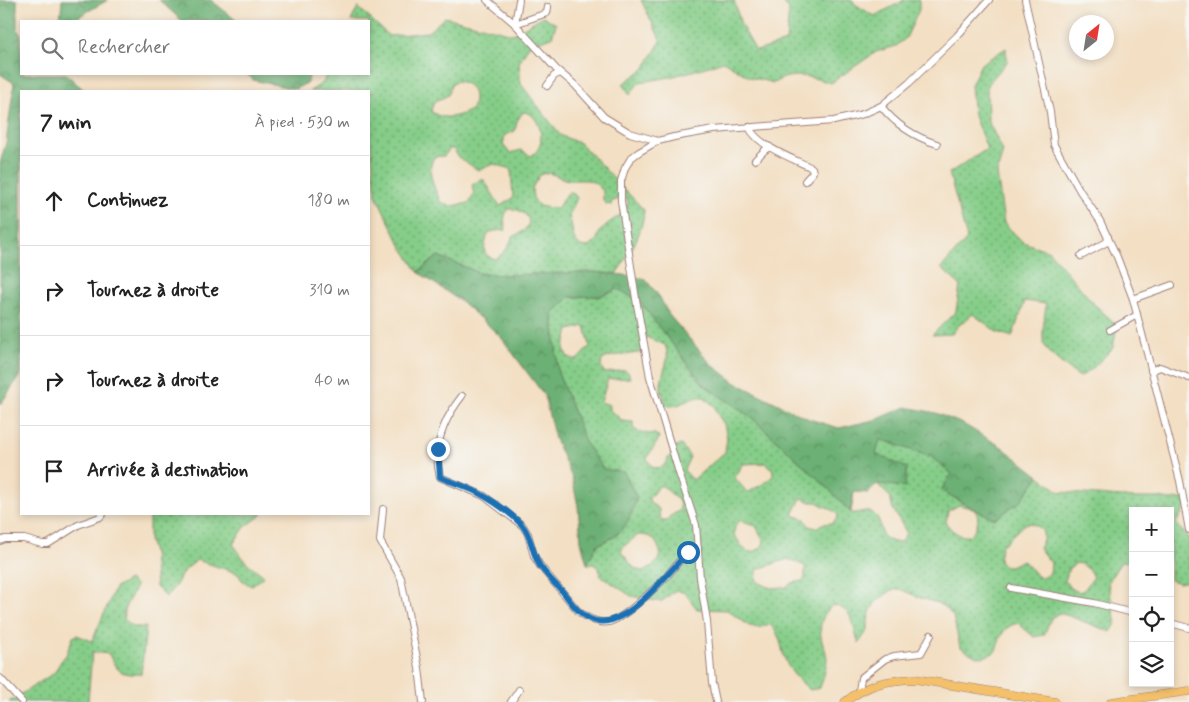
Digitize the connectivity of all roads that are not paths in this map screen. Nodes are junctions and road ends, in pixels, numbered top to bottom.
1 (487, 0) edge
2 (519, 0) edge
3 (989, 0) edge
4 (1024, 0) edge
5 (548, 7) dead end
6 (515, 24) junction
7 (560, 73) junction
8 (547, 86) dead end
9 (881, 106) junction
10 (749, 127) junction
11 (658, 141) junction
12 (937, 144) dead end
13 (770, 147) junction
14 (755, 160) dead end
15 (805, 181) dead end
16 (1108, 237) junction
17 (1081, 256) dead end
18 (1172, 285) dead end
19 (1133, 299) junction
20 (1137, 315) junction
21 (1110, 330) dead end
22 (1151, 371) junction
23 (1189, 378) edge
24 (462, 396) dead end
25 (383, 509) dead end
26 (102, 515) edge
27 (1189, 530) edge
28 (0, 541) edge
29 (698, 548) junction
30 (1011, 588) dead end
31 (1129, 612) edge
32 (1174, 623) edge
33 (1189, 628) edge
34 (931, 635) dead end
35 (0, 678) edge
36 (519, 690) dead end
37 (859, 691) junction
38 (1189, 691) edge
39 (22, 702) edge
40 (423, 702) edge
41 (511, 702) edge
42 (716, 702) edge
43 (845, 702) edge
44 (1055, 702) edge
45 (1111, 702) edge

1 - 6 street
2 - 6 street
3 - 9 street
4 - 16 street
5 - 6 street
6 - 7 street
7 - 8 street
7 - 11 street
9 - 10 street
9 - 12 street
10 - 11 street
10 - 13 street
11 - 29 street
13 - 14 street
13 - 15 street
16 - 17 street
16 - 19 street
18 - 19 street
19 - 20 street
20 - 21 street
20 - 22 street
22 - 23 street
22 - 27 street
24 - 29 street
25 - 40 street
26 - 28 street
29 - 42 street
30 - 31 street
32 - 33 street
34 - 37 street
35 - 39 street
36 - 41 street
37 - 43 main road
37 - 44 main road
38 - 45 main road

